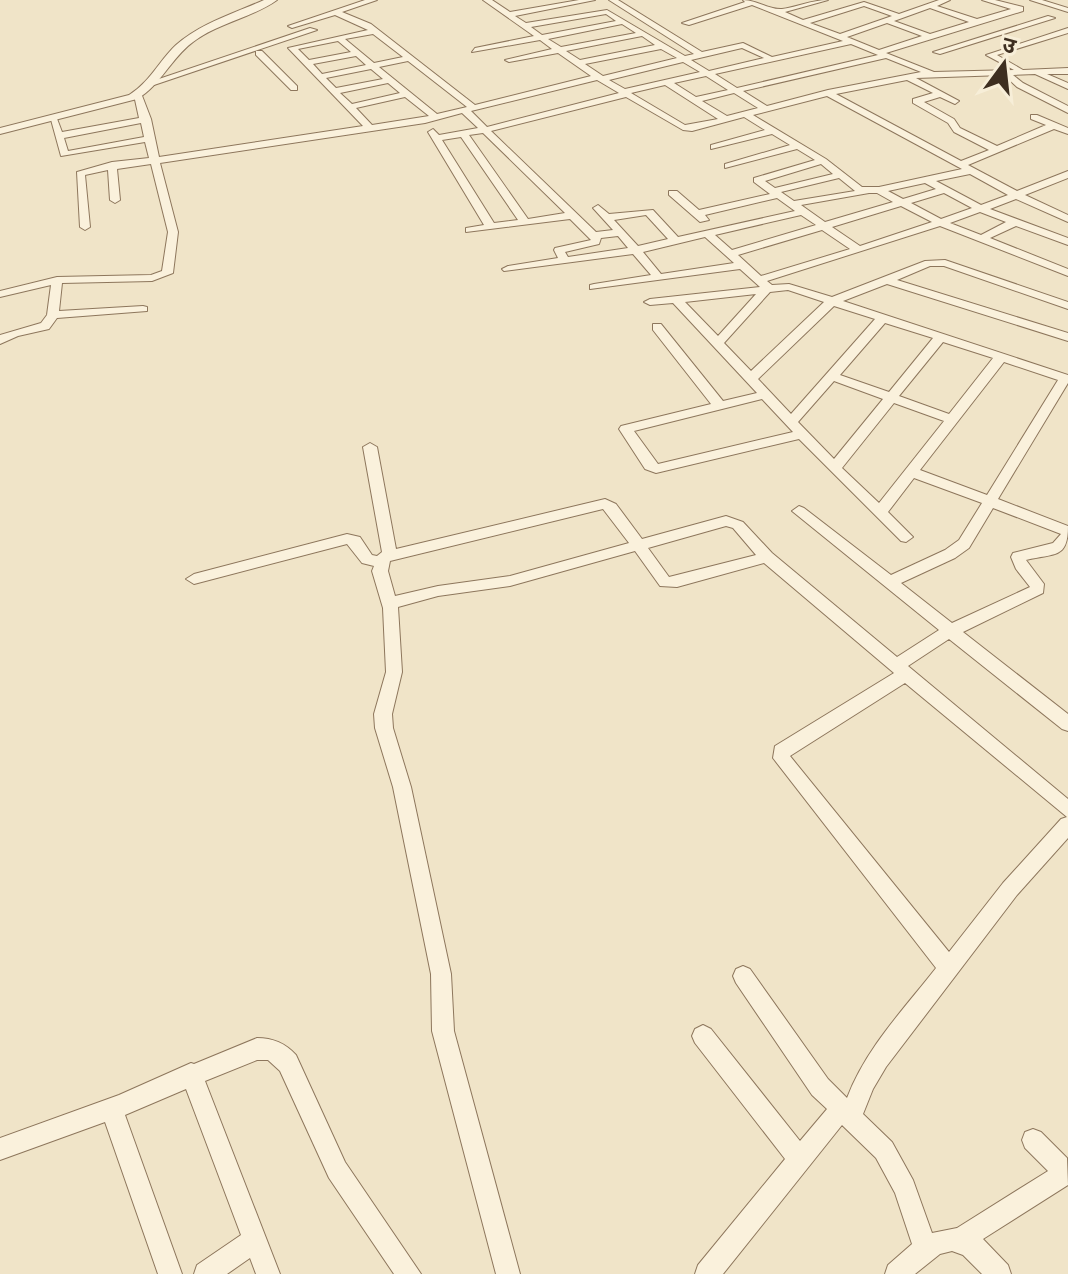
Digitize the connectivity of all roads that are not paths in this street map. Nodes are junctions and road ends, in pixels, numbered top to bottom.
1 (272, 0) edge
2 (373, 0) edge
3 (507, 0) edge
4 (591, 0) edge
5 (613, 0) edge
6 (824, 0) edge
7 (946, 0) edge
8 (986, 0) edge
9 (1034, 0) edge
10 (1059, 0) edge
11 (489, 1) edge
12 (749, 1) edge
13 (878, 3) edge
14 (1068, 3) edge
15 (931, 6) junction
16 (1019, 9) junction
17 (1068, 10) edge
18 (335, 12) junction
19 (778, 12) junction
20 (508, 15) junction
21 (899, 16) junction
22 (1051, 18) junction
23 (888, 21) junction
24 (622, 22) junction
25 (804, 22) junction
26 (977, 22) junction
27 (686, 23) dead end
28 (1068, 23) edge
29 (523, 26) junction
30 (313, 30) dead end
31 (1068, 30) edge
32 (374, 31) junction
33 (642, 34) junction
34 (842, 36) junction
35 (931, 37) junction
36 (339, 38) junction
37 (541, 38) junction
38 (284, 40) junction
39 (854, 41) junction
40 (662, 46) junction
41 (475, 50) dead end
42 (558, 50) junction
43 (937, 52) dead end
44 (259, 53) dead end
45 (357, 53) junction
46 (884, 54) junction
47 (701, 55) junction
48 (409, 58) junction
49 (684, 59) junction
50 (771, 59) junction
51 (291, 60) dead end
52 (509, 60) dead end
53 (304, 61) junction
54 (280, 62) dead end
55 (270, 63) junction
56 (579, 63) junction
57 (373, 66) junction
58 (1068, 71) edge
59 (1005, 72) junction
60 (1029, 72) junction
61 (706, 73) junction
62 (932, 73) junction
63 (906, 76) junction
64 (321, 77) junction
65 (599, 78) junction
66 (390, 80) junction
67 (666, 82) junction
68 (151, 83) junction
69 (1068, 86) edge
70 (294, 88) dead end
71 (335, 91) junction
72 (735, 91) junction
73 (625, 93) junction
74 (828, 93) junction
75 (407, 94) junction
76 (941, 94) junction
77 (138, 95) junction
78 (690, 97) junction
79 (672, 98) dead end
80 (658, 101) dead end
81 (955, 101) dead end
82 (644, 104) junction
83 (350, 107) junction
84 (766, 109) junction
85 (470, 110) junction
86 (1068, 110) edge
87 (746, 115) junction
88 (1034, 117) dead end
89 (53, 118) junction
90 (146, 119) junction
91 (431, 119) junction
92 (726, 120) junction
93 (1055, 125) junction
94 (370, 128) junction
95 (485, 130) junction
96 (0, 131) edge
97 (774, 131) junction
98 (1041, 131) junction
99 (1068, 131) edge
100 (463, 133) junction
101 (58, 136) junction
102 (436, 138) junction
103 (149, 139) junction
104 (1068, 142) edge
105 (799, 146) junction
106 (714, 147) dead end
107 (997, 150) junction
108 (154, 160) junction
109 (823, 161) junction
110 (963, 164) junction
111 (112, 165) junction
112 (728, 166) dead end
113 (973, 170) junction
114 (1068, 174) edge
115 (841, 175) junction
116 (927, 180) junction
117 (879, 190) junction
118 (943, 190) junction
119 (865, 192) junction
120 (673, 193) dead end
121 (775, 193) junction
122 (1018, 196) junction
123 (115, 200) dead end
124 (900, 202) junction
125 (1068, 202) edge
126 (791, 204) junction
127 (598, 208) dead end
128 (981, 209) junction
129 (1049, 211) junction
130 (802, 212) junction
131 (697, 214) junction
132 (574, 215) junction
133 (606, 218) junction
134 (1068, 219) edge
135 (524, 221) junction
136 (939, 222) junction
137 (1015, 222) junction
138 (490, 226) junction
139 (85, 227) dead end
140 (824, 227) junction
141 (470, 230) dead end
142 (620, 233) junction
143 (713, 233) junction
144 (595, 236) junction
145 (980, 239) junction
146 (676, 242) junction
147 (1055, 249) edge
148 (636, 250) junction
149 (859, 250) junction
150 (730, 254) junction
151 (565, 261) junction
152 (742, 265) junction
153 (508, 269) dead end
154 (1068, 273) edge
155 (658, 277) junction
156 (57, 280) junction
157 (886, 280) junction
158 (763, 284) junction
159 (594, 287) dead end
160 (0, 294) edge
161 (676, 299) junction
162 (650, 302) dead end
163 (831, 302) junction
164 (1068, 306) edge
165 (143, 309) dead end
166 (53, 315) junction
167 (882, 319) junction
168 (657, 327) dead end
169 (1068, 337) edge
170 (940, 338) junction
171 (0, 340) edge
172 (718, 343) junction
173 (1001, 357) junction
174 (832, 376) junction
175 (751, 378) junction
176 (1067, 378) edge
177 (767, 394) junction
178 (891, 398) junction
179 (719, 405) junction
180 (952, 420) junction
181 (792, 421) junction
182 (803, 434) junction
183 (370, 447) dead end
184 (834, 468) junction
185 (912, 472) junction
186 (990, 501) junction
187 (799, 511) dead end
188 (880, 512) junction
189 (1068, 533) edge
190 (906, 537) dead end
191 (638, 547) junction
192 (767, 557) junction
193 (385, 558) junction
194 (194, 579) dead end
195 (888, 583) junction
196 (390, 603) junction
197 (948, 632) junction
198 (901, 670) junction
199 (1068, 724) edge
200 (1068, 810) edge
201 (1068, 825) edge
202 (950, 969) junction
203 (743, 976) dead end
204 (703, 1036) dead end
205 (191, 1074) junction
206 (111, 1108) junction
207 (846, 1113) junction
208 (1033, 1140) dead end
209 (0, 1149) edge
210 (800, 1160) junction
211 (255, 1240) junction
212 (960, 1240) junction
213 (926, 1249) junction
214 (170, 1274) edge
215 (206, 1274) edge
216 (268, 1274) edge
217 (409, 1274) edge
218 (508, 1274) edge
219 (707, 1274) edge
220 (897, 1274) edge
221 (999, 1274) edge

1 - 68 street
2 - 18 street
3 - 11 street
4 - 20 street
5 - 47 street
6 - 19 street
7 - 15 street
8 - 16 street
9 - 17 street
10 - 14 street
11 - 20 street
12 - 19 street
12 - 27 street
13 - 21 street
13 - 25 street
15 - 21 street
15 - 26 street
16 - 22 street
16 - 26 street
18 - 32 street
18 - 38 street
19 - 25 street
20 - 29 street
21 - 23 street
22 - 28 street
22 - 43 street
23 - 34 street
23 - 35 street
24 - 29 street
24 - 33 street
24 - 37 street
25 - 34 street
26 - 35 street
29 - 37 street
30 - 38 street
31 - 60 street
32 - 36 street
32 - 48 street
33 - 40 street
33 - 42 street
34 - 39 street
35 - 46 street
36 - 45 street
36 - 53 street
37 - 41 street
37 - 42 street
38 - 68 street
39 - 46 street
39 - 50 street
40 - 49 street
40 - 56 street
42 - 52 street
42 - 56 street
44 - 55 street
45 - 53 street
45 - 57 street
46 - 62 street
46 - 72 street
47 - 49 street
47 - 50 street
48 - 57 street
48 - 85 street
49 - 61 street
49 - 65 street
50 - 61 street
51 - 53 street
53 - 64 street
54 - 55 street
55 - 70 street
56 - 65 street
57 - 64 street
57 - 66 street
58 - 60 street
59 - 60 street
59 - 62 street
59 - 86 street
60 - 69 street
61 - 67 street
61 - 72 street
62 - 63 street
63 - 74 street
63 - 76 street
64 - 71 street
65 - 73 street
65 - 85 street
66 - 71 street
66 - 75 street
67 - 73 street
67 - 78 street
68 - 77 street
71 - 83 street
72 - 78 street
72 - 84 street
73 - 82 street
73 - 95 street
74 - 84 street
74 - 110 street
75 - 83 street
75 - 91 street
76 - 81 street
76 - 107 street
77 - 89 street
77 - 90 street
78 - 79 street
78 - 92 street
80 - 82 street
82 - 92 street
83 - 94 street
84 - 87 street
85 - 91 street
85 - 95 street
87 - 92 street
87 - 97 street
88 - 93 street
89 - 96 street
89 - 101 street
90 - 101 street
90 - 103 street
91 - 94 street
91 - 102 street
93 - 98 street
93 - 99 street
94 - 108 street
95 - 100 street
95 - 132 street
97 - 105 street
97 - 106 street
98 - 104 street
98 - 107 street
100 - 102 street
100 - 135 street
101 - 103 street
102 - 138 street
103 - 108 street
105 - 109 street
105 - 112 street
107 - 110 street
108 - 111 street
108 - 156 street
109 - 115 street
109 - 121 street
110 - 113 street
111 - 123 street
111 - 139 street
113 - 116 street
113 - 122 street
114 - 122 street
115 - 119 street
115 - 121 street
116 - 117 street
116 - 118 street
117 - 119 street
117 - 124 street
118 - 124 street
118 - 128 street
119 - 126 street
120 - 131 street
121 - 126 street
121 - 131 street
122 - 128 street
122 - 129 street
124 - 136 street
124 - 140 street
125 - 129 street
126 - 130 street
127 - 133 street
128 - 136 street
128 - 137 street
129 - 134 street
130 - 140 street
130 - 143 street
131 - 143 street
132 - 135 street
132 - 144 street
133 - 142 street
133 - 146 street
135 - 138 street
136 - 145 street
136 - 149 street
137 - 145 street
137 - 147 street
138 - 141 street
140 - 149 street
140 - 150 street
142 - 144 street
142 - 148 street
143 - 146 street
143 - 150 street
144 - 151 street
145 - 147 street
146 - 148 street
147 - 154 street
148 - 151 street
148 - 155 street
149 - 158 street
150 - 152 street
151 - 153 street
152 - 155 street
152 - 158 street
155 - 159 street
156 - 160 street
156 - 166 street
157 - 163 street
157 - 164 street
157 - 169 street
158 - 161 street
158 - 163 street
158 - 172 street
161 - 162 street
161 - 172 street
163 - 167 street
163 - 175 street
165 - 166 street
166 - 171 street
167 - 170 street
167 - 174 street
168 - 179 street
170 - 173 street
170 - 178 street
172 - 175 street
173 - 176 street
173 - 180 street
174 - 178 street
174 - 181 street
175 - 177 street
176 - 186 street
177 - 179 street
177 - 181 street
178 - 180 street
178 - 184 street
179 - 182 street
180 - 185 street
181 - 182 street
182 - 184 street
183 - 193 street
184 - 188 street
185 - 186 street
185 - 188 street
186 - 189 street
186 - 195 street
187 - 195 street
188 - 190 street
189 - 197 street
191 - 192 street
191 - 192 street
191 - 193 street
191 - 196 street
192 - 198 street
193 - 194 street
193 - 196 street
195 - 197 street
196 - 218 street
197 - 198 street
197 - 199 street
198 - 200 street
198 - 202 street
201 - 202 street
202 - 207 street
203 - 207 street
204 - 210 street
205 - 206 street
205 - 211 street
205 - 217 street
206 - 209 street
206 - 214 street
207 - 210 street
207 - 213 street
208 - 212 street
210 - 219 street
211 - 215 street
211 - 216 street
212 - 213 street
212 - 221 street
213 - 220 street

